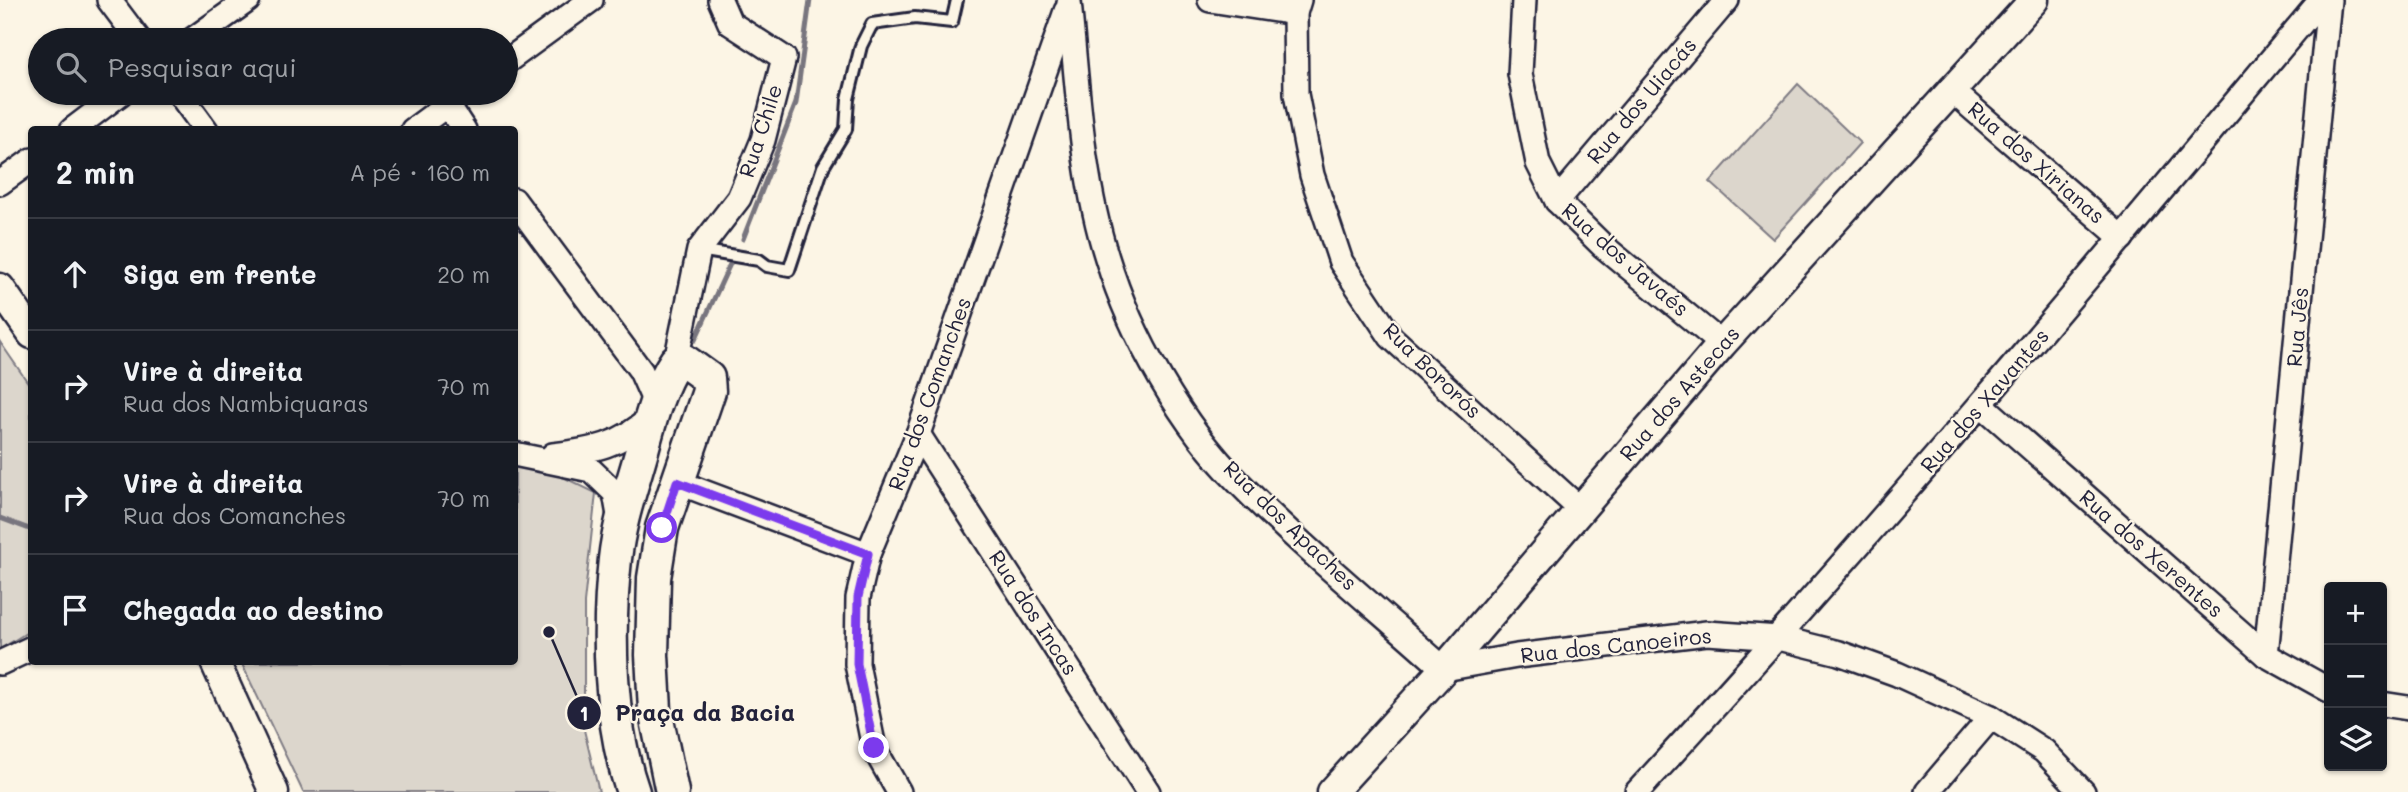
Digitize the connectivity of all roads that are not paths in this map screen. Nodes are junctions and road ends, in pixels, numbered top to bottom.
1 (109, 0) edge
2 (248, 0) edge
3 (591, 0) edge
4 (720, 0) edge
5 (957, 0) edge
6 (1210, 0) edge
7 (1524, 0) edge
8 (1727, 0) edge
9 (2034, 0) edge
10 (2321, 0) edge
11 (2329, 0) edge
12 (1070, 1) edge
13 (1297, 6) edge
14 (130, 28) edge
15 (209, 28) edge
16 (518, 53) edge
17 (1950, 89) junction
18 (105, 105) edge
19 (187, 105) edge
20 (447, 105) edge
21 (457, 105) edge
22 (77, 126) edge
23 (203, 126) edge
24 (418, 126) edge
25 (463, 126) edge
26 (28, 163) edge
27 (0, 183) edge
28 (1557, 201) junction
29 (518, 205) edge
30 (2122, 238) junction
31 (699, 250) junction
32 (0, 288) edge
33 (28, 328) edge
34 (1722, 344) junction
35 (629, 355) junction
36 (672, 367) junction
37 (1982, 405) junction
38 (654, 412) junction
39 (918, 434) junction
40 (525, 455) edge
41 (677, 482) junction
42 (1580, 509) junction
43 (621, 523) junction
44 (868, 554) junction
45 (1779, 638) junction
46 (28, 650) edge
47 (2266, 654) junction
48 (0, 663) edge
49 (216, 665) edge
50 (1444, 669) junction
51 (2324, 687) edge
52 (2387, 705) edge
53 (2408, 708) edge
54 (1991, 717) junction
55 (274, 792) edge
56 (632, 792) edge
57 (672, 792) edge
58 (899, 792) edge
59 (1148, 792) edge
60 (1332, 792) edge
61 (1637, 792) edge
62 (1927, 792) edge
63 (2083, 792) edge

1 - 14 street
2 - 15 street
3 - 16 street
4 - 31 street, Rua Chile
5 - 31 lane
6 - 13 street
7 - 28 street, Rua dos Javaés
8 - 28 street, Rua dos Uiacás
9 - 17 street, Rua dos Astecas
10 - 30 street, Rua dos Xavantes
11 - 47 street, Rua Jês
12 - 39 street, Rua dos Comanches
12 - 50 street, Rua dos Apaches
13 - 42 street, Rua Bororós
17 - 30 street, Rua dos Xirianas
17 - 34 street, Rua dos Astecas
18 - 22 street
19 - 23 street
20 - 24 street
21 - 25 street
26 - 27 street
28 - 34 street, Rua dos Javaés
29 - 35 street
30 - 37 street, Rua dos Xavantes
31 - 36 street, Rua Chile
32 - 33 street
34 - 42 street, Rua dos Astecas
35 - 36 street
35 - 38 street
36 - 38 main road
36 - 41 main road
37 - 45 street, Rua dos Xavantes
37 - 47 street, Rua dos Xerentes
38 - 40 street
38 - 43 main road
39 - 44 street, Rua dos Comanches
39 - 59 street, Rua dos Incas
40 - 43 street
41 - 44 street
41 - 57 main road
42 - 50 street, Rua dos Astecas
43 - 56 main road
44 - 58 street, Rua dos Comanches
45 - 50 street, Rua dos Canoeiros
45 - 54 street, Rua dos Canoeiros
45 - 61 street, Rua dos Xavantes
46 - 48 street
47 - 51 street, Rua dos Xerentes
49 - 55 street
50 - 60 street, Rua dos Astecas
52 - 53 street
54 - 62 street
54 - 63 street, Rua dos Canoeiros

